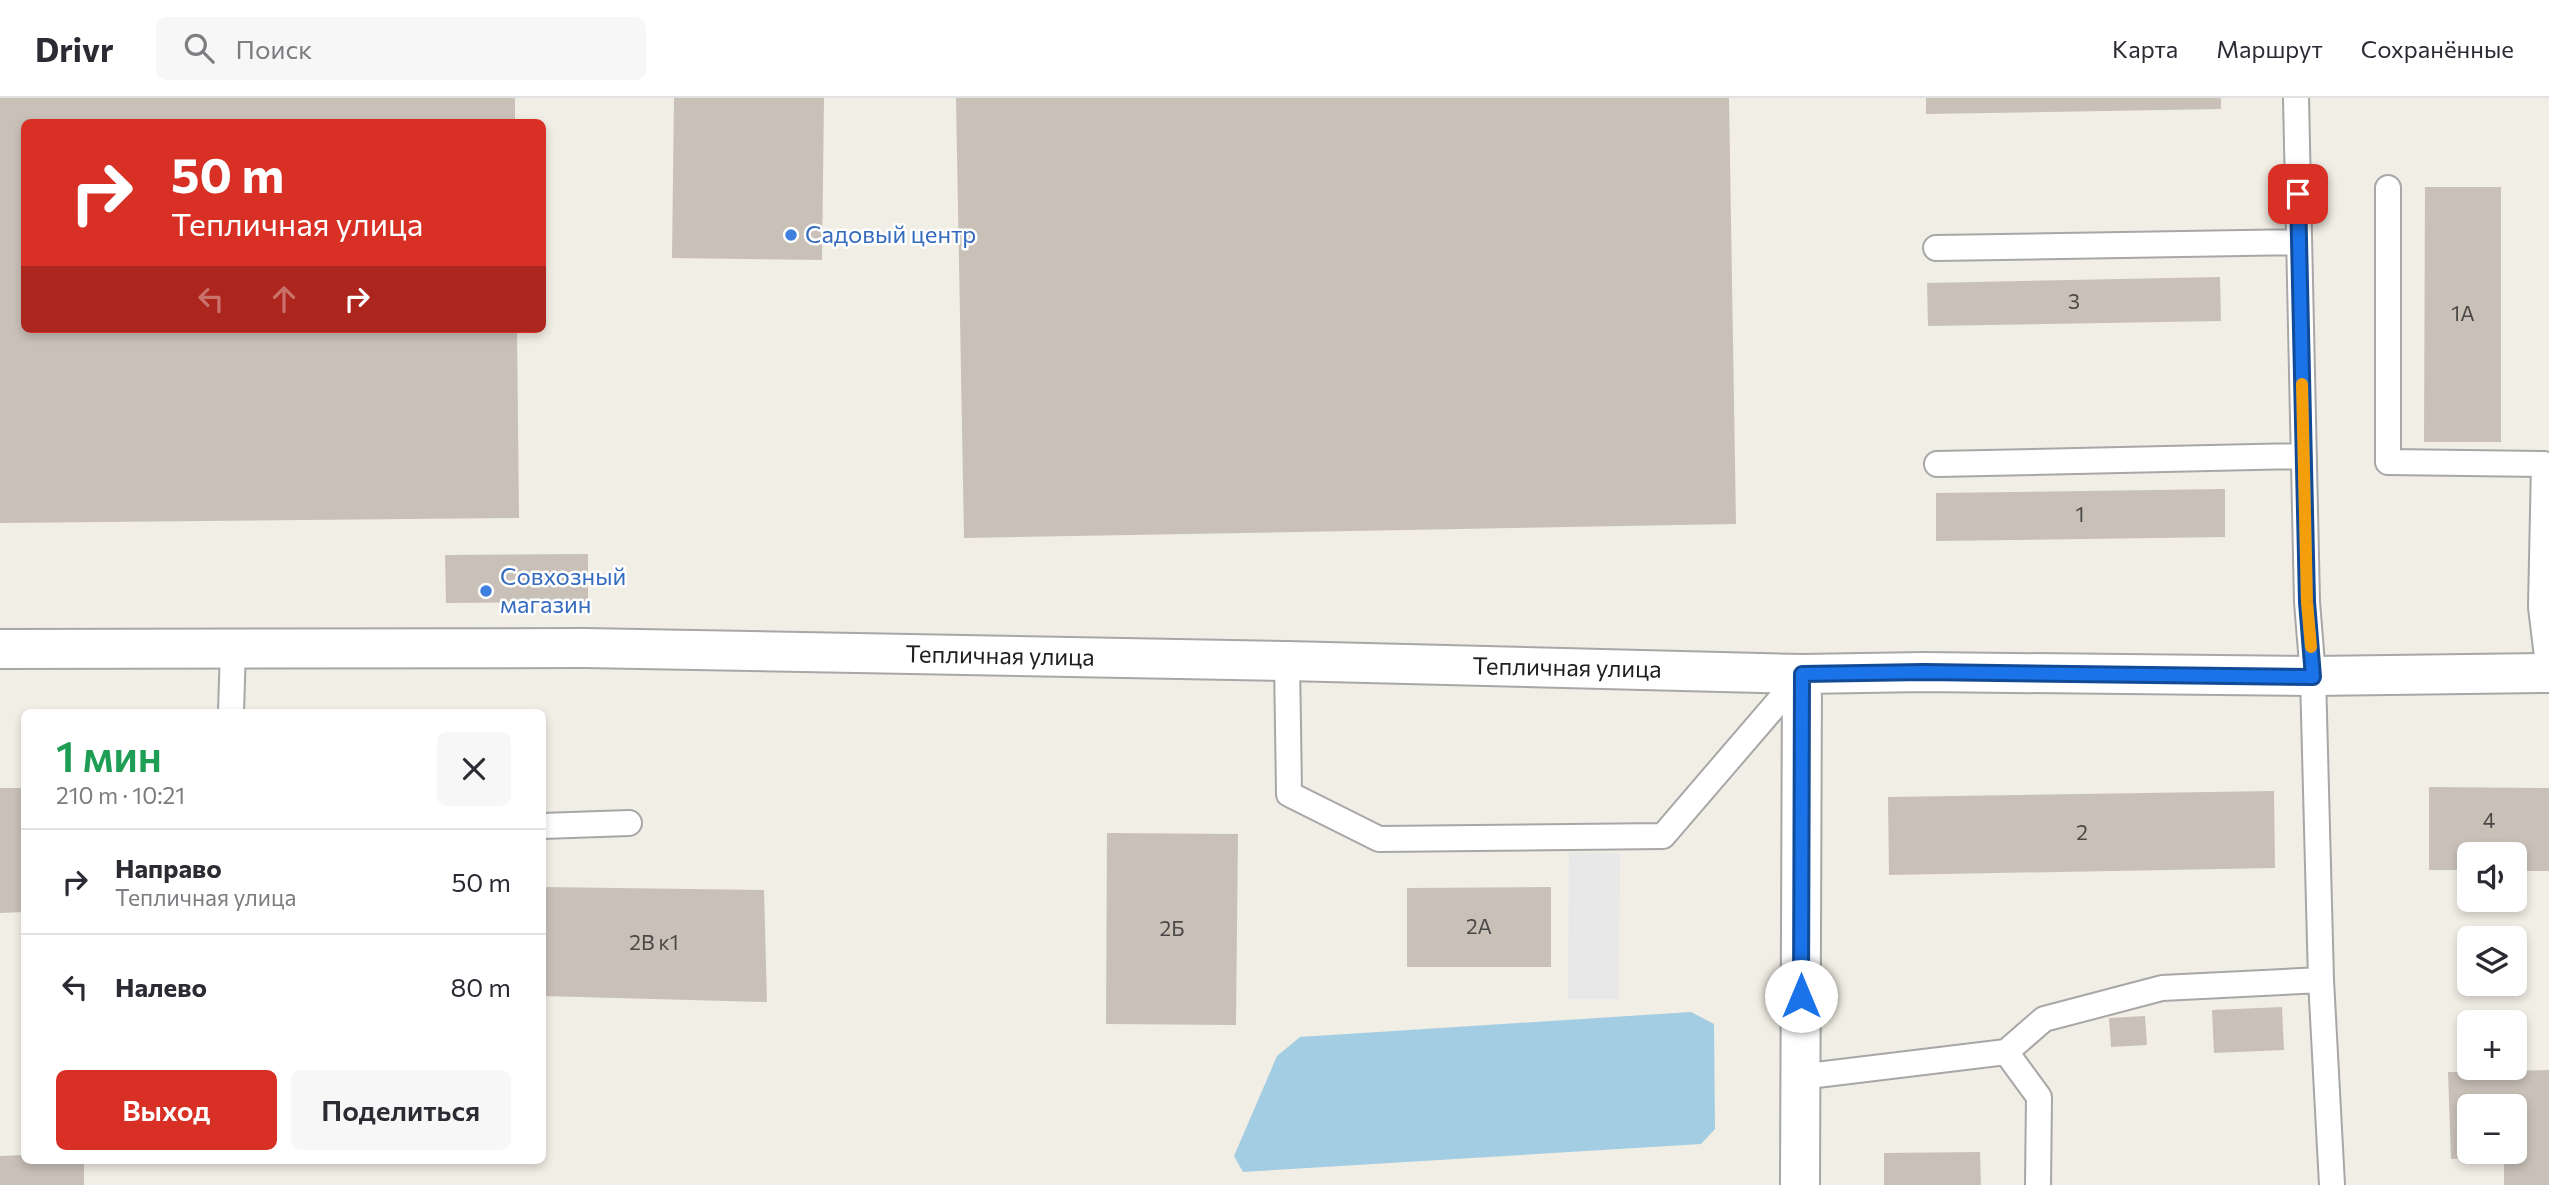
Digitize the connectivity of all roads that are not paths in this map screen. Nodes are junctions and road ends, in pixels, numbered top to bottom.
1 (2296, 98) edge
2 (2388, 188) dead end
3 (2299, 242) junction
4 (1936, 248) dead end
5 (2304, 456) junction
6 (1937, 464) dead end
7 (0, 649) edge
8 (233, 649) junction
9 (1287, 661) junction
10 (2549, 673) edge
11 (1802, 674) junction
12 (2313, 677) junction
13 (231, 709) edge
14 (629, 823) dead end
15 (546, 825) edge
16 (2321, 980) junction
17 (2006, 1052) junction
18 (1800, 1077) junction
19 (1800, 1185) edge
20 (2038, 1185) edge
21 (2332, 1185) edge

1 - 3 lane
2 - 10 lane
3 - 4 lane
3 - 5 lane
5 - 6 lane
5 - 12 lane
7 - 8 street, Тепличная улица
8 - 9 street, Тепличная улица
8 - 13 lane
9 - 11 street, Тепличная улица
9 - 11 lane
10 - 12 street, Тепличная улица
11 - 12 street, Тепличная улица
11 - 18 street
12 - 16 lane
14 - 15 lane
16 - 17 lane
16 - 21 lane
17 - 18 lane
17 - 20 lane
18 - 19 street

